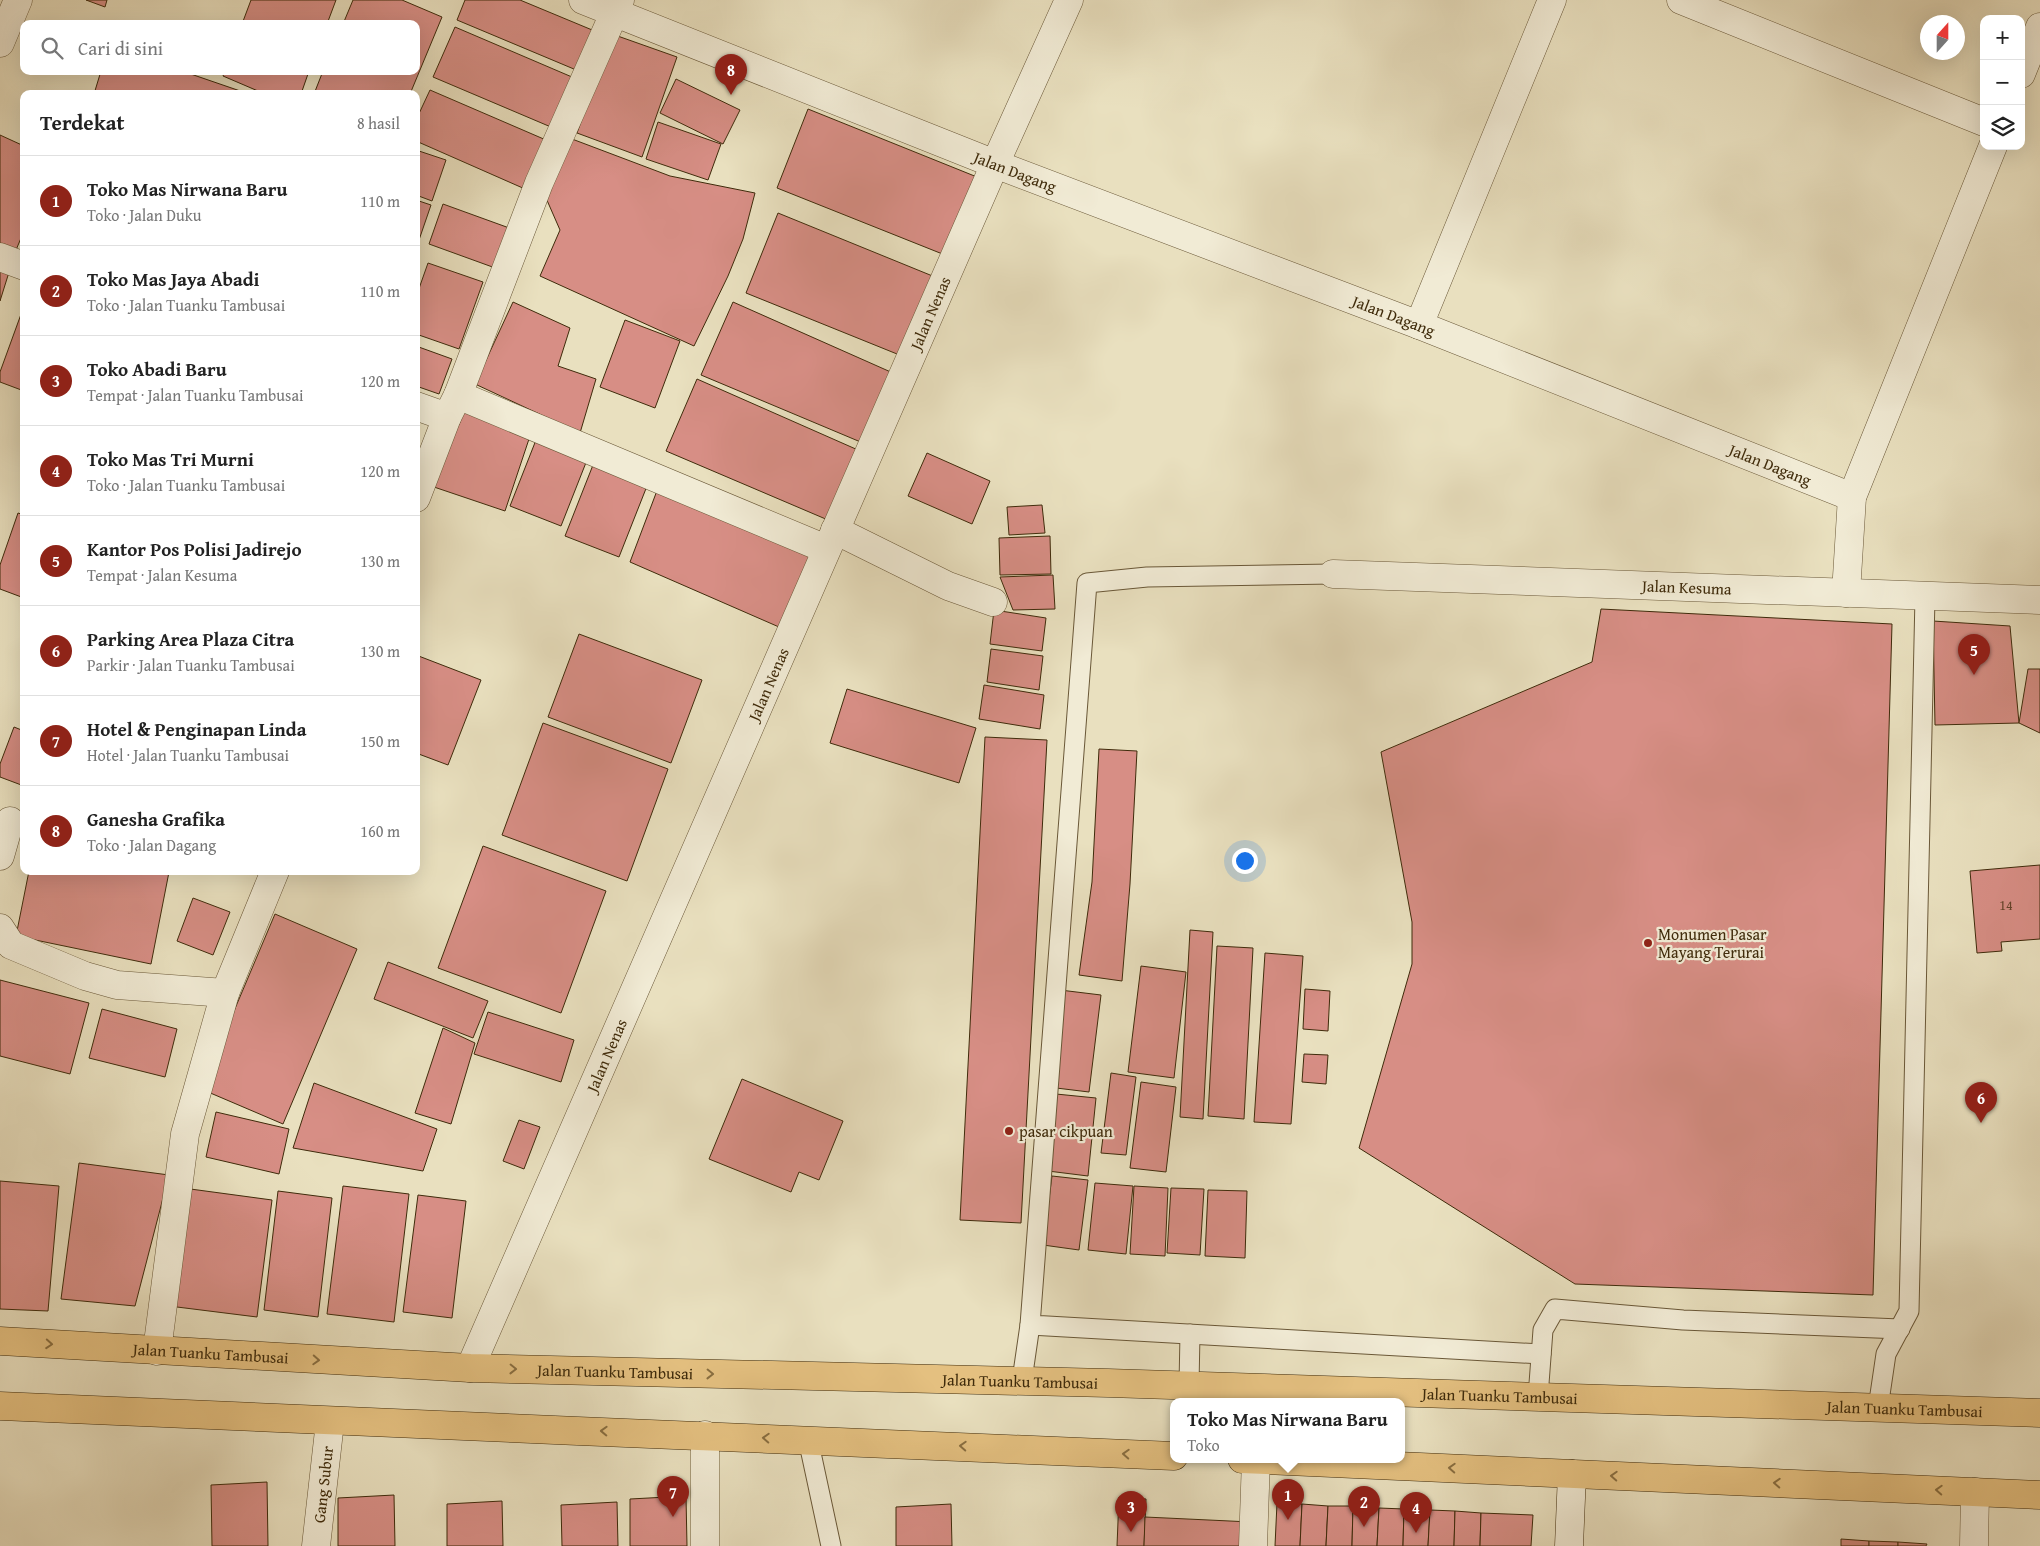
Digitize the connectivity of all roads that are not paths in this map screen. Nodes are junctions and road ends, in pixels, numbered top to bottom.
1 (18, 0) edge
2 (583, 0) edge
3 (1069, 0) edge
4 (1552, 0) edge
5 (1681, 0) edge
6 (617, 6) edge
7 (2040, 26) edge
8 (0, 44) edge
9 (2025, 64) edge
10 (1980, 120) edge
11 (1990, 150) edge
12 (994, 164) junction
13 (0, 257) edge
14 (20, 264) edge
15 (1419, 325) junction
16 (420, 406) edge
17 (453, 406) junction
18 (420, 488) edge
19 (1852, 496) junction
20 (830, 540) junction
21 (1333, 574) joint
22 (1846, 594) junction
23 (1925, 597) junction
24 (2040, 600) edge
25 (993, 602) dead end
26 (10, 821) dead end
27 (0, 856) edge
28 (273, 875) edge
29 (0, 928) edge
30 (225, 993) junction
31 (1030, 1325) junction
32 (1900, 1330) junction
33 (1190, 1334) junction
34 (0, 1341) edge
35 (157, 1351) junction
36 (1541, 1354) junction
37 (470, 1368) junction
38 (1022, 1380) junction
39 (1189, 1385) junction
40 (1538, 1397) junction
41 (0, 1406) edge
42 (1878, 1408) junction
43 (2040, 1413) edge
44 (330, 1422) junction
45 (705, 1435) junction
46 (808, 1439) junction
47 (1170, 1456) edge
48 (1256, 1463) edge
49 (1340, 1463) edge
50 (1572, 1474) junction
51 (1975, 1492) junction
52 (2040, 1495) edge
53 (316, 1546) edge
54 (705, 1546) edge
55 (831, 1546) edge
56 (1253, 1546) edge
57 (1569, 1546) edge
58 (1974, 1546) edge

1 - 8 street
2 - 6 street, Jalan Dagang
3 - 12 street, Jalan Nenas
4 - 15 street
5 - 10 street
6 - 12 street, Jalan Dagang
6 - 17 street
7 - 9 street
11 - 19 street
12 - 15 street, Jalan Dagang
12 - 20 street, Jalan Nenas
13 - 14 street
15 - 19 street, Jalan Dagang
16 - 17 street
17 - 18 street
17 - 20 street
19 - 22 street
20 - 25 street
20 - 37 street, Jalan Nenas
21 - 22 street, Jalan Kesuma
21 - 31 lane
22 - 23 street, Jalan Kesuma
23 - 24 street, Jalan Kesuma
23 - 32 lane
26 - 27 street
28 - 30 street
29 - 30 street
30 - 35 street
31 - 33 lane
31 - 38 lane
32 - 36 lane
32 - 42 lane
33 - 36 lane
33 - 39 lane
34 -> 35 main road, Jalan Tuanku Tambusai
35 -> 37 main road, Jalan Tuanku Tambusai
36 - 40 lane
37 -> 38 main road, Jalan Tuanku Tambusai
38 - 39 main road, Jalan Tuanku Tambusai
39 - 40 main road, Jalan Tuanku Tambusai
40 - 42 main road, Jalan Tuanku Tambusai
41 - 44 main road
42 - 43 main road, Jalan Tuanku Tambusai
45 -> 44 main road
44 - 53 street, Gang Subur
46 -> 45 main road
45 - 54 street
47 -> 46 main road
46 - 55 lane
48 - 56 street
50 -> 49 main road
51 -> 50 main road
50 - 57 street
51 - 52 main road
51 - 58 street

